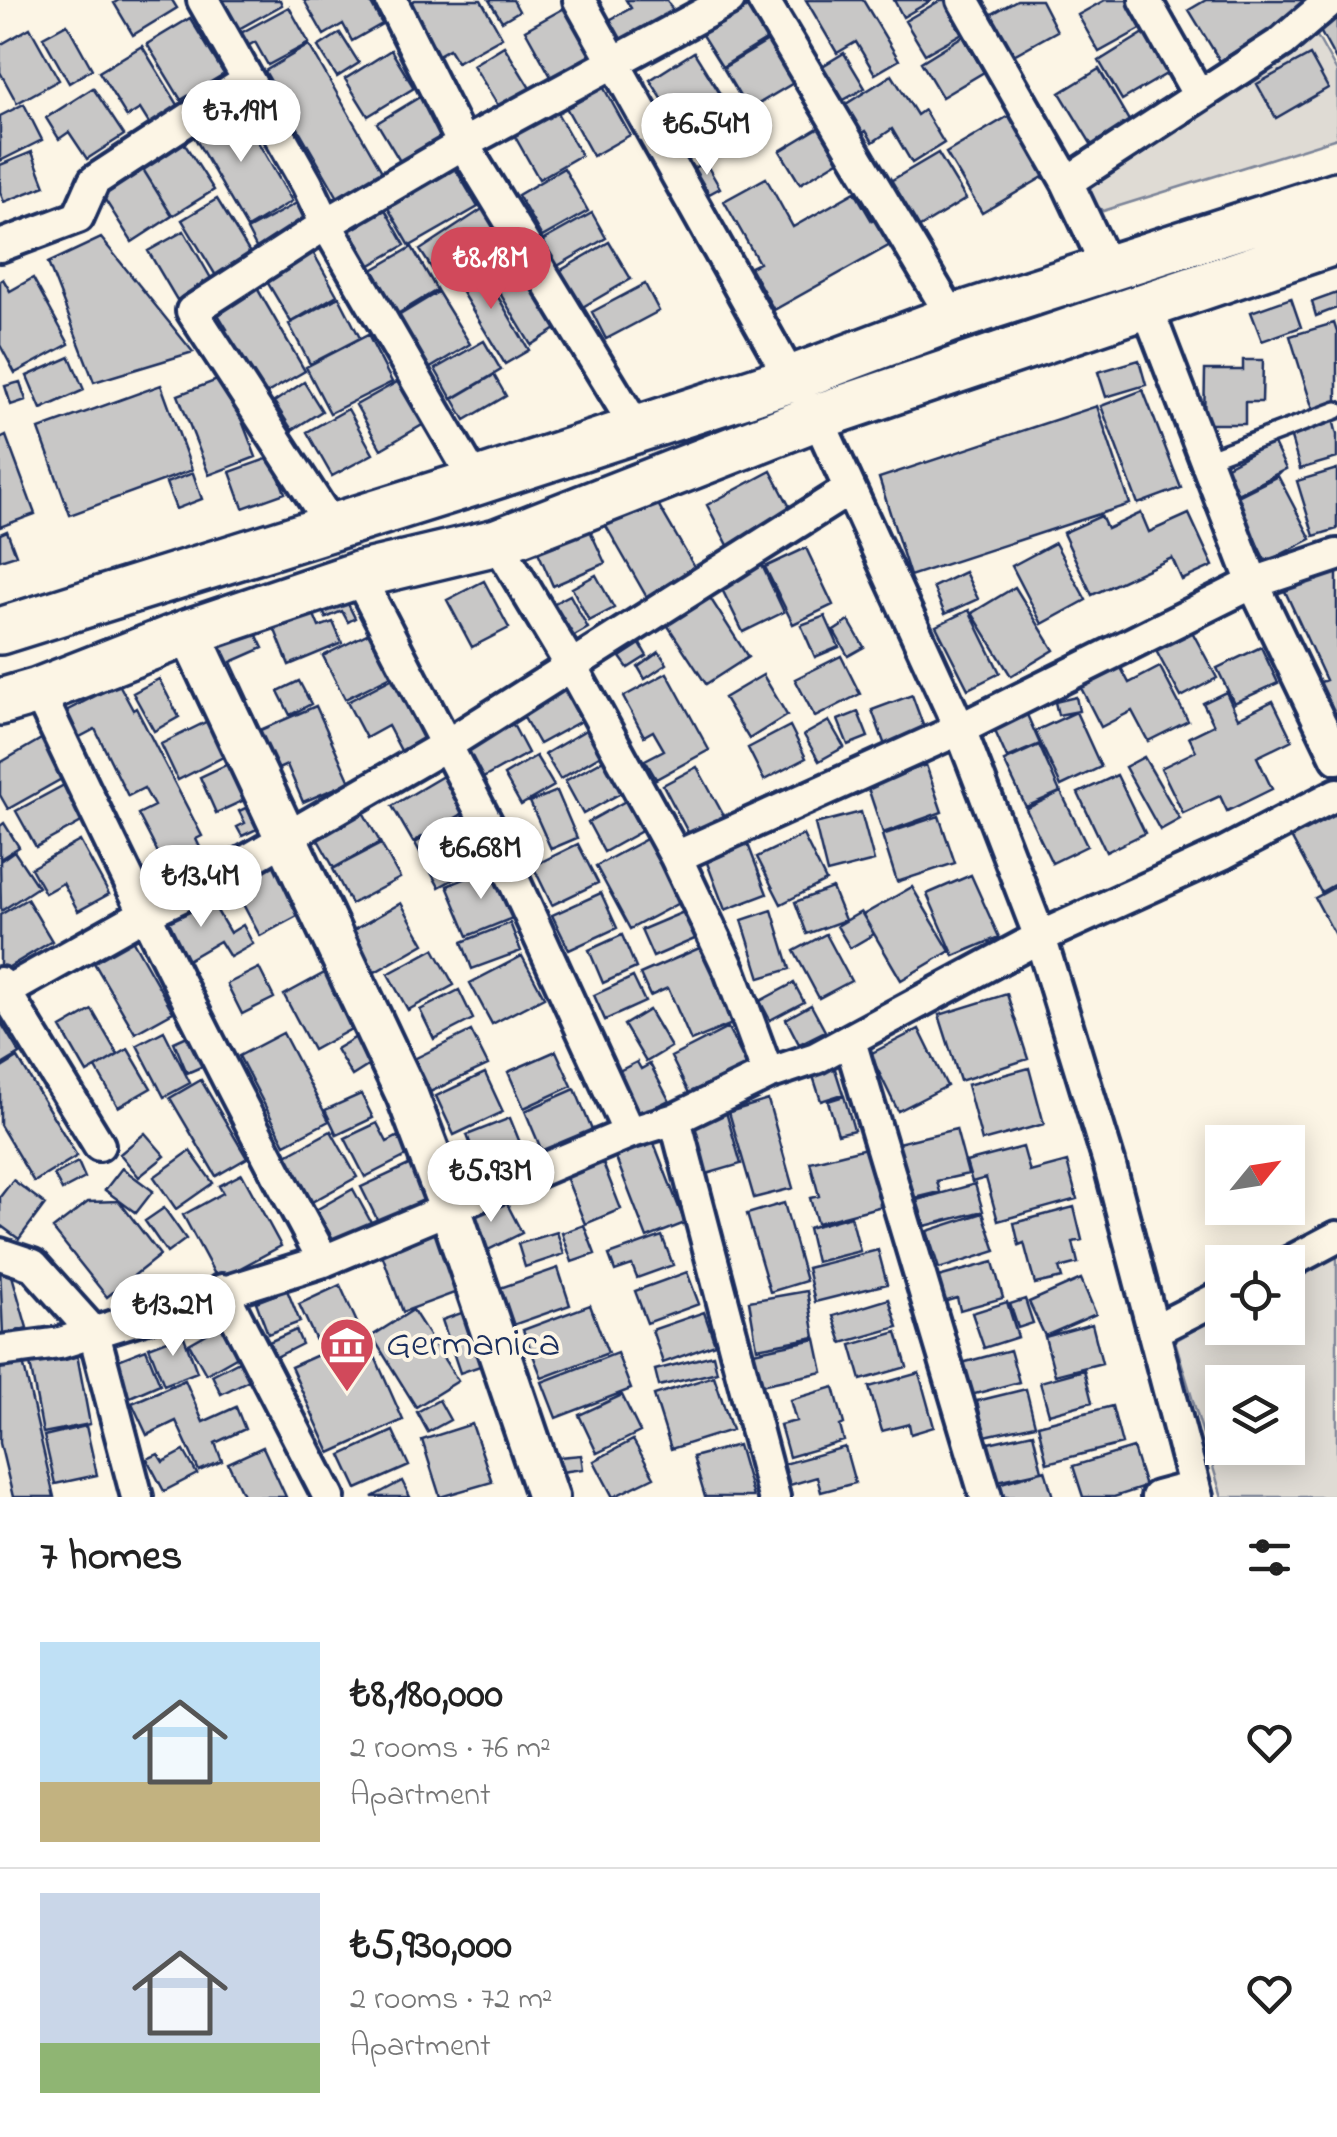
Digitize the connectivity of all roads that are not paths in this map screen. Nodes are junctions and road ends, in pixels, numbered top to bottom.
1 (203, 0) edge
2 (391, 0) edge
3 (579, 0) edge
4 (729, 0) edge
5 (763, 0) edge
6 (962, 0) edge
7 (1145, 0) edge
8 (1331, 0) edge
9 (613, 62) junction
10 (247, 81) junction
11 (1198, 94) junction
12 (463, 144) junction
13 (1337, 165) edge
14 (1067, 182) junction
15 (1337, 195) edge
16 (326, 224) junction
17 (1242, 225) junction
18 (1337, 240) edge
19 (0, 246) edge
20 (1337, 261) edge
21 (1265, 263) junction
22 (1108, 269) junction
23 (1146, 305) junction
24 (953, 318) junction
25 (791, 378) junction
26 (1337, 410) edge
27 (817, 416) junction
28 (637, 428) junction
29 (1204, 460) junction
30 (476, 482) junction
31 (850, 489) junction
32 (333, 528) junction
33 (497, 542) junction
34 (1337, 555) edge
35 (358, 575) junction
36 (1253, 583) junction
37 (0, 632) edge
38 (189, 632) junction
39 (570, 664) junction
40 (19, 696) edge
41 (960, 728) junction
42 (448, 744) junction
43 (1337, 758) edge
44 (1337, 794) edge
45 (287, 836) junction
46 (676, 857) junction
47 (144, 914) junction
48 (1040, 937) junction
49 (2, 990) edge
50 (850, 1041) junction
51 (768, 1074) junction
52 (675, 1119) junction
53 (628, 1133) junction
54 (99, 1145) dead end
55 (450, 1208) junction
56 (1337, 1238) edge
57 (0, 1254) edge
58 (1305, 1254) edge
59 (324, 1261) junction
60 (222, 1290) junction
61 (1205, 1305) edge
62 (1153, 1332) junction
63 (94, 1333) junction
64 (0, 1350) edge
65 (1196, 1492) edge
66 (542, 1494) edge
67 (137, 1497) edge
68 (329, 1497) edge
69 (774, 1497) edge
70 (986, 1497) edge
71 (1156, 1497) edge

1 - 10 street
2 - 12 street
3 - 9 street
4 - 9 street
5 - 24 street
6 - 14 street
7 - 11 street
8 - 11 street
9 - 12 street
9 - 25 street
10 - 16 street
10 - 19 street
11 - 14 street
12 - 16 street
12 - 28 street
13 - 17 main road
14 - 22 street
15 - 17 main road
16 - 30 street
16 - 32 street
17 - 22 main road
18 - 21 main road
20 - 21 main road
21 - 23 main road
22 - 24 main road
23 - 27 main road
23 - 29 street
24 - 25 main road
25 - 28 main road
26 - 29 lane
27 - 31 street
27 - 33 main road
28 - 30 main road
29 - 36 street
30 - 32 main road
31 - 39 street
31 - 41 street
32 - 37 main road
33 - 35 main road
33 - 39 street
34 - 36 street
35 - 38 main road
35 - 42 street
36 - 41 street
36 - 43 street
38 - 40 main road
38 - 45 street
39 - 42 street
39 - 46 street
40 - 47 street
41 - 46 street
41 - 48 street
42 - 45 street
42 - 53 street
44 - 48 street
45 - 47 street
45 - 55 street
46 - 51 street
47 - 49 street
47 - 59 street
48 - 50 street
48 - 62 street
49 - 54 street
50 - 51 street
50 - 70 street
51 - 52 street
52 - 53 street
52 - 69 street
53 - 55 street
55 - 59 street
55 - 66 street
56 - 58 street
57 - 63 street
59 - 60 street
60 - 63 street
60 - 68 street
61 - 62 street
62 - 65 street
63 - 64 street
63 - 67 street
65 - 71 street

